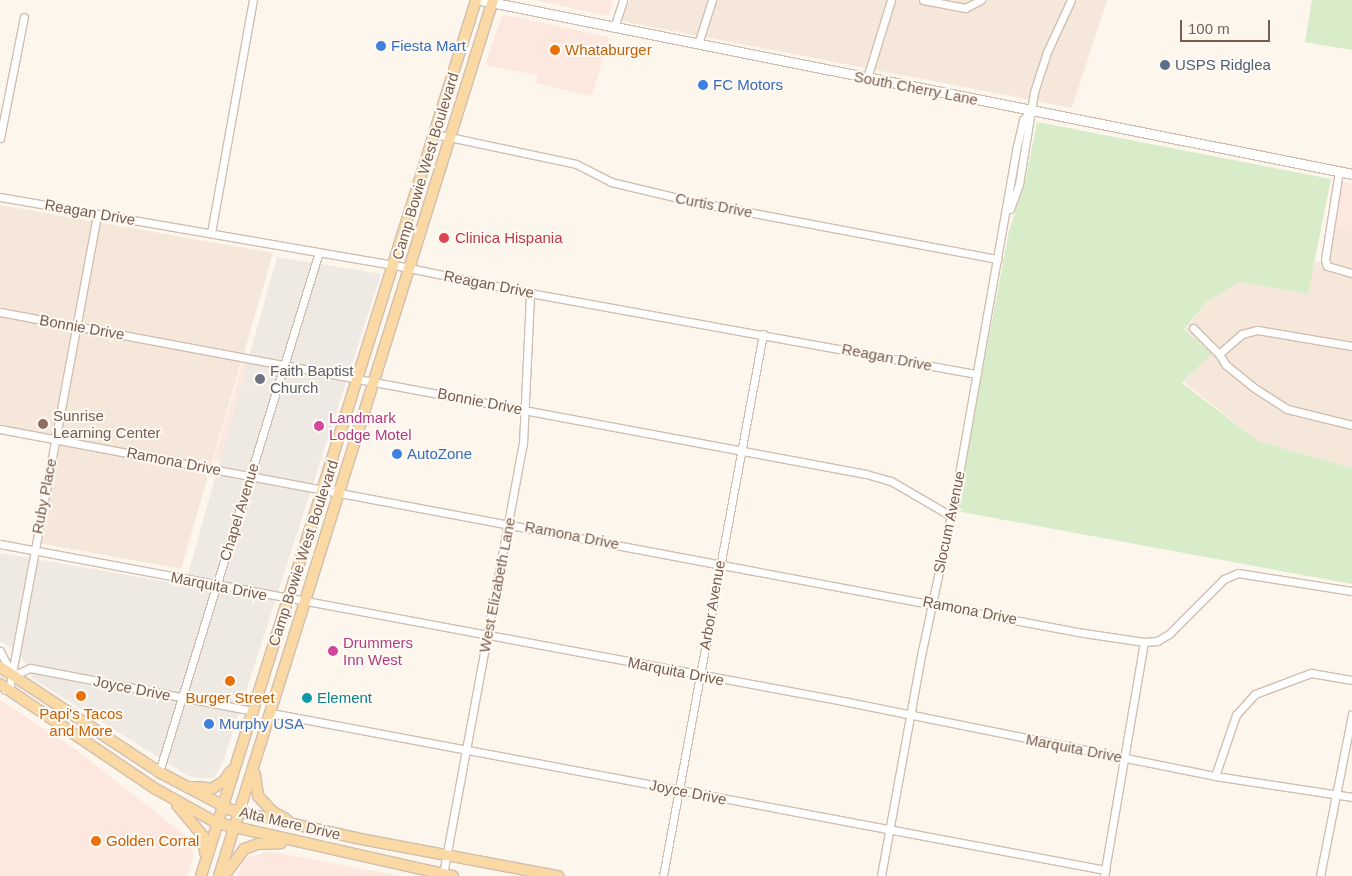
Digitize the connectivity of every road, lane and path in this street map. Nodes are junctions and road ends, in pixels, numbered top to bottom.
1 (253, 0) edge
2 (476, 0) edge
3 (480, 0) edge
4 (623, 0) edge
5 (712, 0) edge
6 (891, 0) edge
7 (923, 0) edge
8 (1071, 0) edge
9 (492, 2) edge
10 (979, 2) edge
11 (24, 17) dead end
12 (614, 28) junction
13 (698, 44) junction
14 (867, 78) junction
15 (1030, 112) junction
16 (435, 134) junction
17 (0, 138) edge
18 (448, 140) junction
19 (1339, 172) junction
20 (1352, 174) edge
21 (0, 197) edge
22 (97, 214) junction
23 (211, 233) junction
24 (319, 252) junction
25 (998, 259) junction
26 (394, 265) junction
27 (408, 268) junction
28 (1352, 273) edge
29 (530, 293) junction
30 (0, 312) edge
31 (75, 326) junction
32 (1193, 328) dead end
33 (763, 334) junction
34 (1352, 346) edge
35 (1220, 357) junction
36 (285, 363) junction
37 (977, 374) junction
38 (358, 377) junction
39 (375, 381) junction
40 (527, 409) junction
41 (1352, 425) edge
42 (0, 429) edge
43 (55, 439) junction
44 (740, 450) junction
45 (250, 476) junction
46 (324, 489) junction
47 (340, 492) junction
48 (951, 516) junction
49 (508, 523) junction
50 (0, 544) edge
51 (33, 550) junction
52 (719, 564) junction
53 (216, 585) junction
54 (1352, 590) edge
55 (288, 599) junction
56 (305, 602) junction
57 (932, 603) junction
58 (487, 636) junction
59 (1144, 642) junction
60 (0, 651) edge
61 (0, 667) edge
62 (12, 676) junction
63 (699, 676) junction
64 (1352, 680) edge
65 (0, 684) edge
66 (5, 690) edge
67 (182, 697) junction
68 (254, 711) junction
69 (271, 713) junction
70 (1352, 714) edge
71 (911, 716) junction
72 (251, 721) junction
73 (261, 747) junction
74 (465, 751) junction
75 (1124, 758) junction
76 (159, 772) junction
77 (1216, 776) junction
78 (179, 784) junction
79 (678, 790) junction
80 (163, 793) junction
81 (1335, 794) junction
82 (1352, 797) edge
83 (223, 806) junction
84 (240, 813) junction
85 (217, 823) junction
86 (303, 827) junction
87 (234, 829) junction
88 (889, 830) junction
89 (300, 843) junction
90 (446, 856) junction
91 (202, 872) edge
92 (1105, 873) edge
93 (448, 875) edge
94 (220, 876) edge
95 (224, 876) edge
96 (558, 876) edge
97 (663, 876) edge
98 (881, 876) edge
99 (1320, 876) edge

1 - 23 street
2 - 16 main road, Camp Bowie West Boulevard
3 - 9 street, South Cherry Lane
4 - 12 street
5 - 13 street
6 - 14 street
7 - 10 street
8 - 15 street, Slocum Avenue
9 - 12 street, South Cherry Lane
9 - 18 main road, Camp Bowie West Boulevard
11 - 17 street
12 - 13 street, South Cherry Lane
13 - 14 street, South Cherry Lane
14 - 15 street, South Cherry Lane
15 - 19 street, South Cherry Lane
15 - 25 street, Slocum Avenue
16 - 18 street, Curtis Drive
16 - 26 main road, Camp Bowie West Boulevard
18 - 25 street, Curtis Drive
18 - 27 main road, Camp Bowie West Boulevard
19 - 20 street, South Cherry Lane
19 - 28 street
21 - 22 street, Reagan Drive
22 - 23 street, Reagan Drive
22 - 31 street, Ruby Place
23 - 24 street, Reagan Drive
24 - 26 street, Reagan Drive
24 - 36 street, Chapel Avenue
25 - 37 street, Slocum Avenue
26 - 27 street, Reagan Drive
26 - 38 main road, Camp Bowie West Boulevard
27 - 29 street, Reagan Drive
27 - 39 main road, Camp Bowie West Boulevard
29 - 33 street, Reagan Drive
29 - 40 street, West Elizabeth Lane
30 - 31 street, Bonnie Drive
31 - 36 street, Bonnie Drive
31 - 43 street, Ruby Place
32 - 35 street
33 - 37 street, Reagan Drive
33 - 44 street, Arbor Avenue
34 - 35 street
35 - 41 street
36 - 38 street, Bonnie Drive
36 - 45 street, Chapel Avenue
37 - 48 street, Slocum Avenue
38 - 39 street, Bonnie Drive
38 - 46 main road, Camp Bowie West Boulevard
39 - 40 street, Bonnie Drive
39 - 47 main road, Camp Bowie West Boulevard
40 - 44 street, Bonnie Drive
40 - 49 street, West Elizabeth Lane
42 - 43 street, Ramona Drive
43 - 45 street, Ramona Drive
43 - 51 street, Ruby Place
44 - 48 street, Bonnie Drive
44 - 52 street, Arbor Avenue
45 - 46 street, Ramona Drive
45 - 53 street, Chapel Avenue
46 - 47 street, Ramona Drive
46 - 55 main road, Camp Bowie West Boulevard
47 - 49 street, Ramona Drive
47 - 56 main road, Camp Bowie West Boulevard
48 - 57 street, Slocum Avenue
49 - 52 street, Ramona Drive
49 - 58 street, West Elizabeth Lane
50 - 51 street, Marquita Drive
51 - 53 street, Marquita Drive
51 - 62 street, Ruby Place
52 - 57 street, Ramona Drive
52 - 63 street, Arbor Avenue
53 - 55 street, Marquita Drive
53 - 67 street, Chapel Avenue
54 - 59 street
55 - 56 street, Marquita Drive
55 - 68 main road, Camp Bowie West Boulevard
56 - 58 street, Marquita Drive
56 - 69 main road, Camp Bowie West Boulevard
57 - 59 street, Ramona Drive
57 - 71 street, Slocum Avenue
58 - 63 street, Marquita Drive
58 - 74 street, West Elizabeth Lane
59 - 75 street
60 - 62 street
61 - 62 main road, Alta Mere Drive
62 - 66 street, Ruby Place
62 - 67 street, Joyce Drive
62 - 76 main road, Alta Mere Drive
63 - 71 street, Marquita Drive
63 - 79 street, Arbor Avenue
64 - 77 street
65 - 66 main road, Alta Mere Drive
66 - 80 main road, Alta Mere Drive
67 - 68 street, Joyce Drive
67 - 76 street, Chapel Avenue
68 - 72 main road, Camp Bowie West Boulevard
69 - 73 main road, Camp Bowie West Boulevard
69 - 74 street, Joyce Drive
70 - 81 street
71 - 75 street, Marquita Drive
71 - 88 street, Slocum Avenue
72 - 78 main road
72 - 83 main road, Camp Bowie West Boulevard
73 - 84 main road, Camp Bowie West Boulevard
73 - 86 main road
74 - 79 street, Joyce Drive
74 - 90 street, West Elizabeth Lane
75 - 77 street, Marquita Drive
75 - 92 street
76 - 78 main road, Alta Mere Drive
77 - 81 street, Marquita Drive
78 - 83 main road, Alta Mere Drive
79 - 88 street, Joyce Drive
79 - 97 street, Arbor Avenue
80 - 85 main road, Alta Mere Drive
80 - 91 main road
81 - 82 street, Marquita Drive
81 - 99 street
83 - 84 main road, Alta Mere Drive
83 - 85 main road, Camp Bowie West Boulevard
84 - 86 main road, Alta Mere Drive
84 - 87 main road, Camp Bowie West Boulevard
85 - 87 main road, Alta Mere Drive
85 - 91 main road, Camp Bowie West Boulevard
86 - 90 main road, Alta Mere Drive
87 - 89 main road, Alta Mere Drive
87 - 94 main road, Camp Bowie West Boulevard
88 - 92 street, Joyce Drive
88 - 98 street, Slocum Avenue
89 - 93 main road, Alta Mere Drive
89 - 95 main road
90 - 93 street, West Elizabeth Lane
90 - 96 main road, Alta Mere Drive

